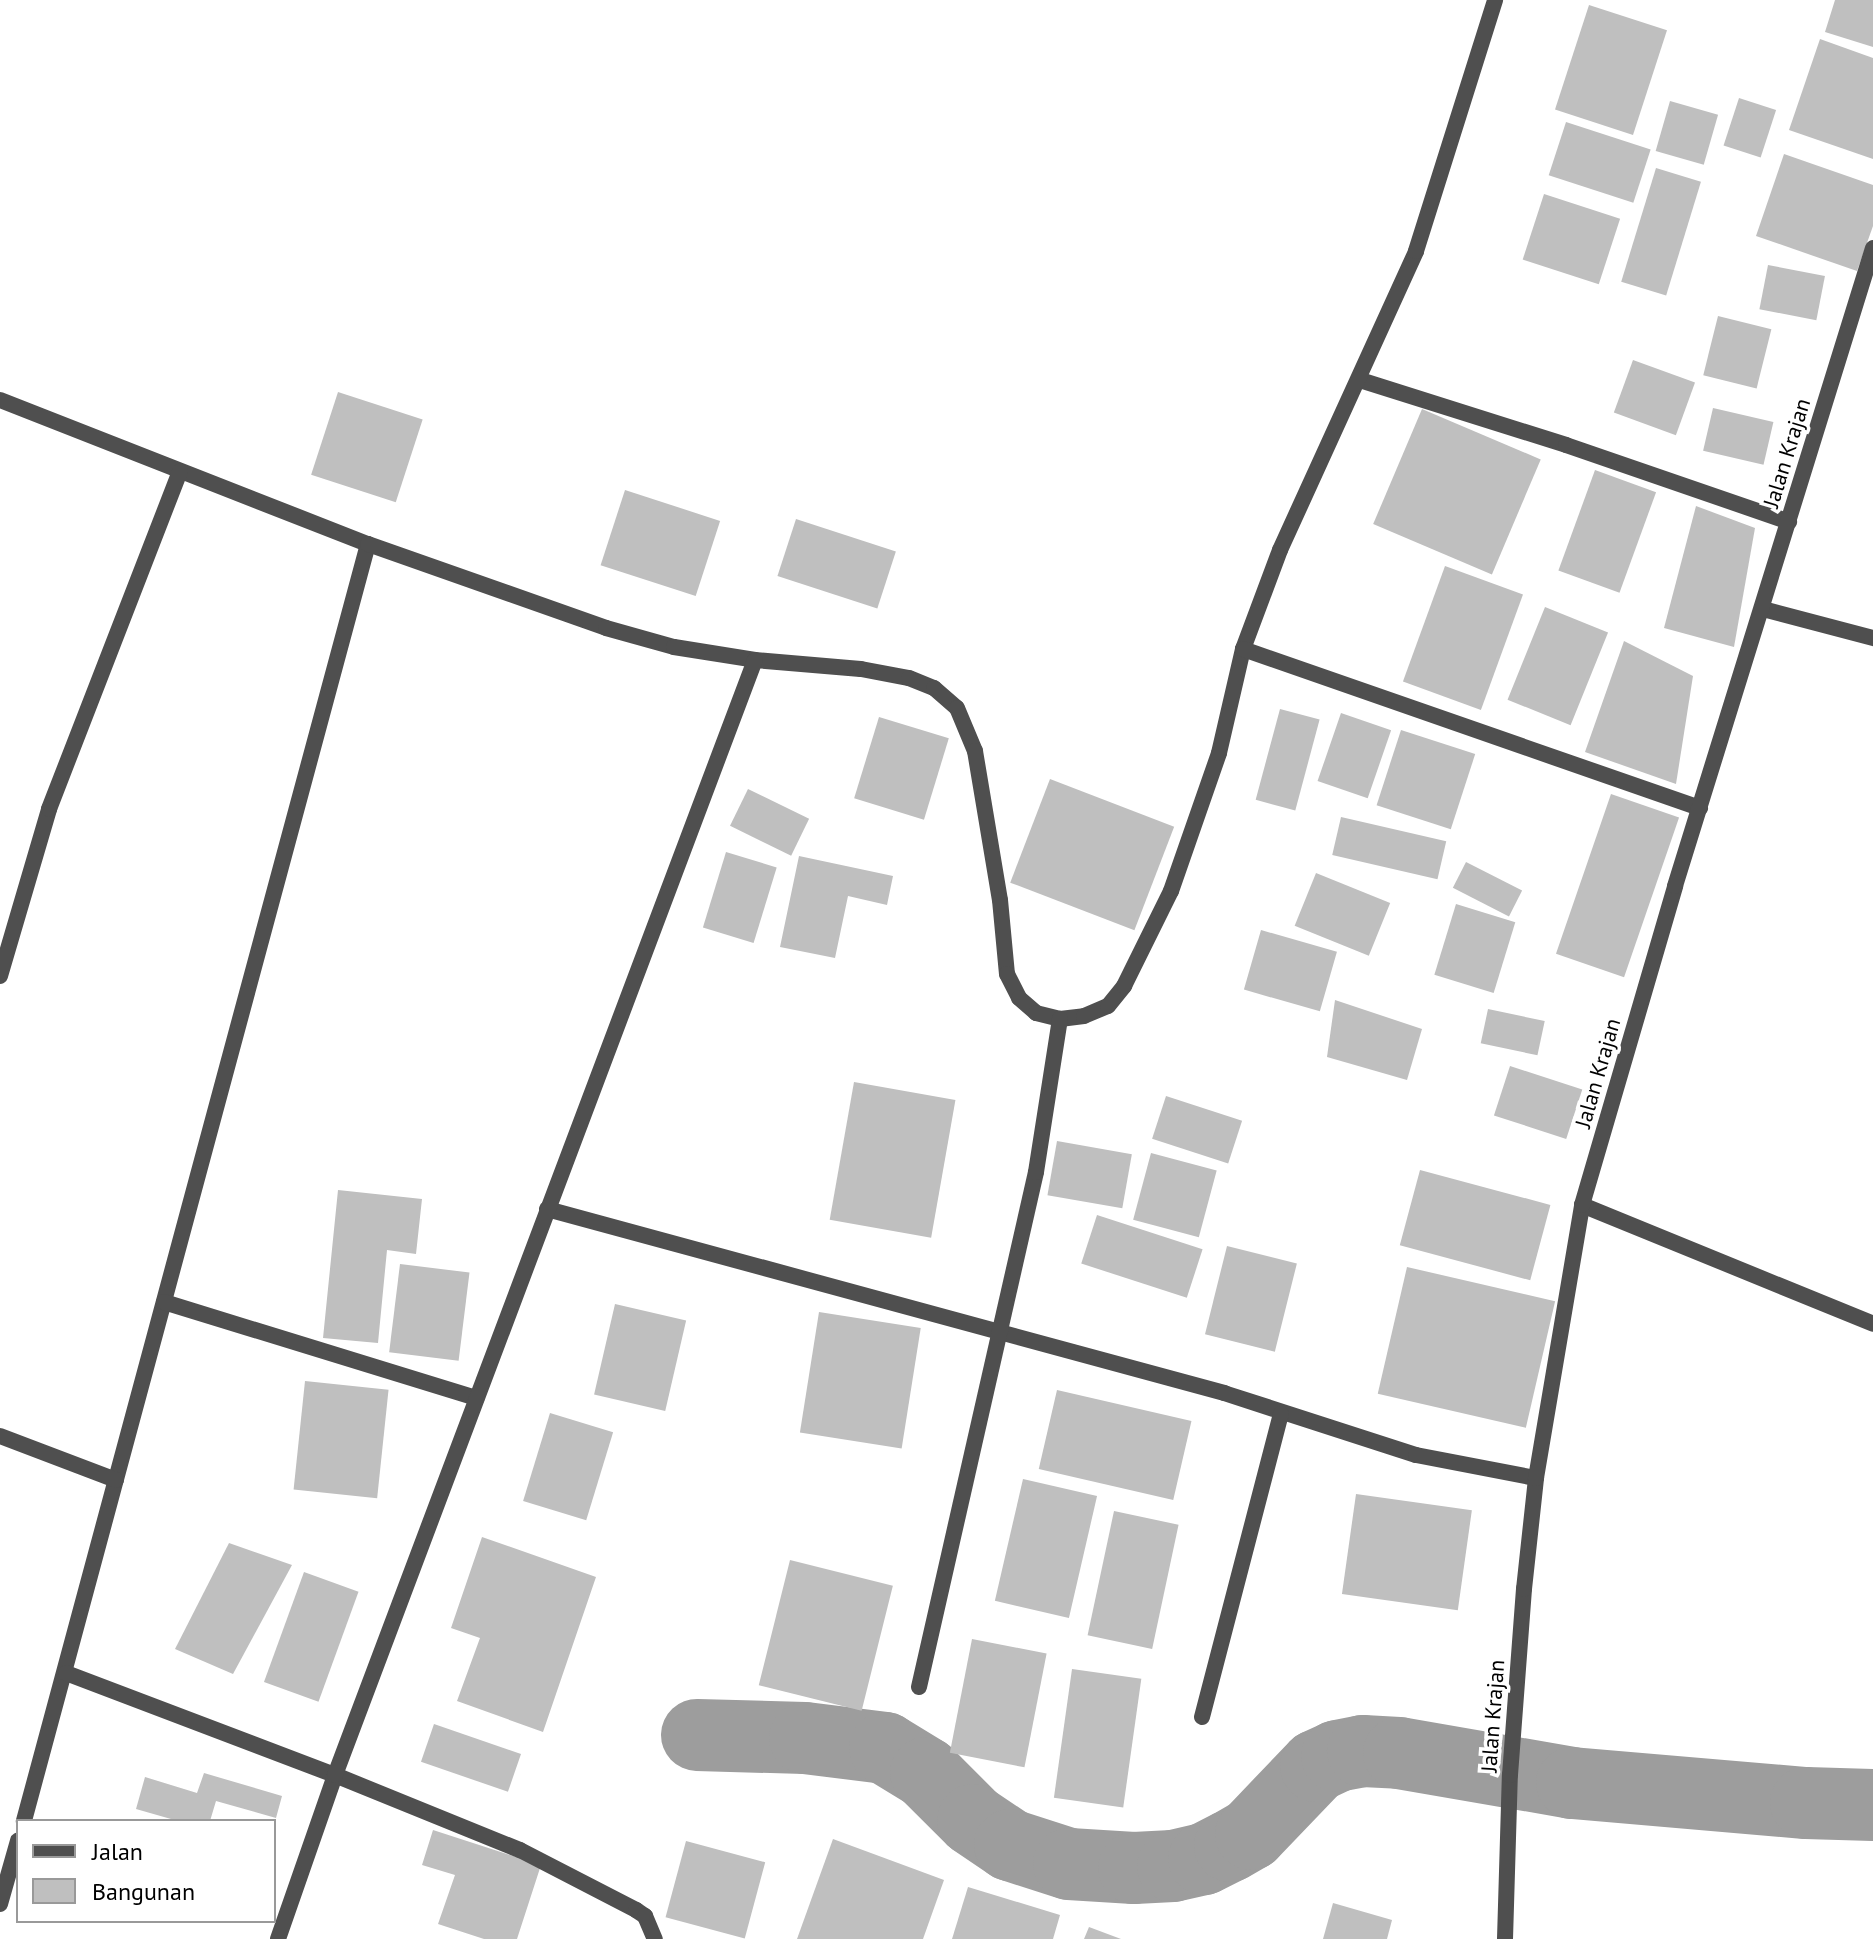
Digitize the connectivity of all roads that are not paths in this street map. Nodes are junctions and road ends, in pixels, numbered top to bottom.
1 (1495, 0) edge
2 (1873, 248) edge
3 (1360, 380) junction
4 (0, 400) edge
5 (180, 471) junction
6 (1789, 522) junction
7 (368, 544) junction
8 (1763, 609) junction
9 (1873, 638) edge
10 (1243, 649) junction
11 (755, 660) junction
12 (1700, 808) junction
13 (0, 976) edge
14 (1060, 1019) junction
15 (1582, 1205) junction
16 (547, 1209) junction
17 (164, 1302) junction
18 (1873, 1324) edge
19 (999, 1333) junction
20 (477, 1398) junction
21 (1281, 1414) junction
22 (0, 1436) edge
23 (1536, 1478) junction
24 (116, 1480) junction
25 (66, 1673) junction
26 (919, 1687) dead end
27 (1202, 1717) dead end
28 (335, 1775) junction
29 (25, 1819) edge
30 (16, 1848) edge
31 (0, 1904) edge
32 (278, 1939) edge
33 (655, 1939) edge
34 (1505, 1939) edge

1 - 3 street
2 - 6 street, Jalan Krajan
3 - 6 street
3 - 10 street
4 - 5 street
5 - 7 street
5 - 13 street
6 - 8 street, Jalan Krajan
7 - 11 street
7 - 17 street
8 - 9 street
8 - 12 street, Jalan Krajan
10 - 12 street
10 - 14 street
11 - 14 street
11 - 16 street
12 - 15 street, Jalan Krajan
14 - 19 street
15 - 18 street
15 - 23 street, Jalan Krajan
16 - 19 street
16 - 20 street
17 - 20 street
17 - 24 street
19 - 21 street
19 - 26 street
20 - 28 street
21 - 23 street
21 - 27 street
22 - 24 street
23 - 34 street, Jalan Krajan
24 - 25 street
25 - 28 street
25 - 29 street
28 - 32 street
28 - 33 street
30 - 31 street

